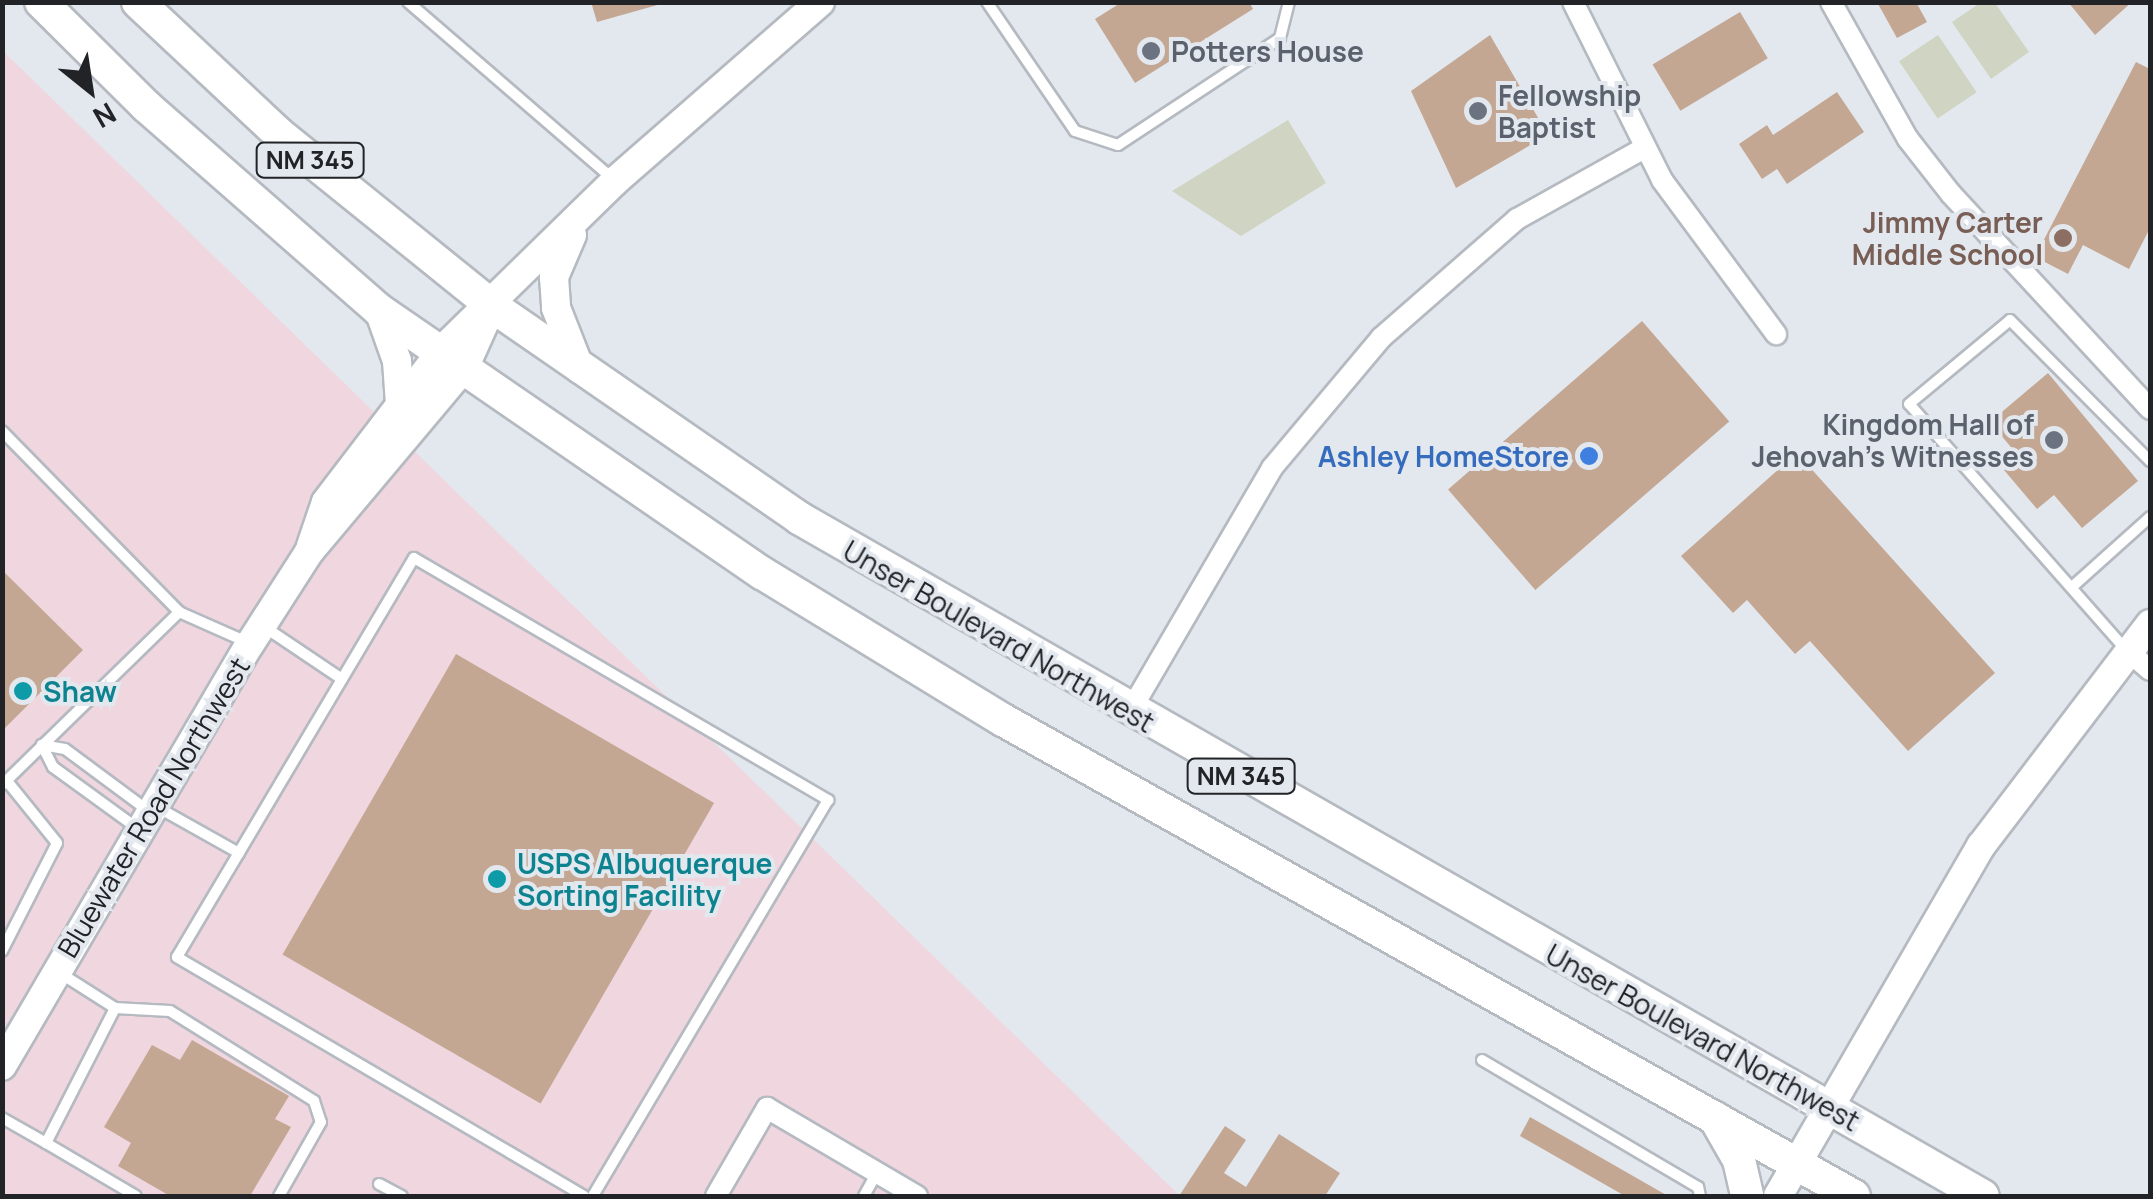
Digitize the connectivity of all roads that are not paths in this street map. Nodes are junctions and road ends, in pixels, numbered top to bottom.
1 (41, 2) edge
2 (138, 2) edge
3 (408, 2) edge
4 (820, 2) edge
5 (987, 2) edge
6 (1289, 2) edge
7 (1573, 2) edge
8 (1831, 2) edge
9 (1643, 149) junction
10 (615, 181) junction
11 (581, 216) junction
12 (492, 306) junction
13 (379, 310) junction
14 (1776, 334) dead end
15 (454, 358) junction
16 (580, 370) junction
17 (400, 400) junction
18 (2150, 408) edge
19 (2, 431) edge
20 (2150, 461) edge
21 (2150, 517) edge
22 (309, 552) junction
23 (2072, 587) junction
24 (180, 612) junction
25 (2150, 624) edge
26 (256, 634) junction
27 (2128, 651) junction
28 (2150, 670) edge
29 (342, 679) junction
30 (1129, 713) junction
31 (42, 745) junction
32 (5, 783) edge
33 (145, 814) junction
34 (239, 853) junction
35 (2, 950) edge
36 (57, 970) junction
37 (115, 1008) junction
38 (1482, 1060) dead end
39 (2, 1066) edge
40 (1830, 1110) junction
41 (2, 1118) edge
42 (1715, 1118) junction
43 (46, 1143) junction
44 (1796, 1164) junction
45 (878, 1173) junction
46 (379, 1184) dead end
47 (136, 1196) edge
48 (279, 1196) edge
49 (402, 1196) edge
50 (584, 1196) edge
51 (593, 1196) edge
52 (716, 1196) edge
53 (864, 1196) edge
54 (917, 1196) edge
55 (1700, 1196) edge
56 (1748, 1196) edge
57 (1778, 1196) edge
58 (1854, 1196) edge
59 (1983, 1196) edge

1 - 13 main road, NM 345
2 - 12 main road, Unser Boulevard Northwest / NM 345
3 - 10 lane
4 - 10 street, Bluewater Road Northwest
5 - 6 lane
7 - 9 street
8 - 18 street
9 - 14 street
9 - 30 street
10 - 11 street, Bluewater Road Northwest
11 - 12 street, Bluewater Road Northwest
11 - 16 street
12 - 15 street, Bluewater Road Northwest
12 - 16 main road, Unser Boulevard Northwest / NM 345
13 - 15 main road, NM 345
13 - 17 street
15 - 17 street, Bluewater Road Northwest
15 - 22 street, Bluewater Road Northwest
15 - 42 main road, NM 345
16 - 30 main road, Unser Boulevard Northwest / NM 345
17 - 22 street, Bluewater Road Northwest
19 - 24 lane
20 - 23 lane
21 - 23 lane
22 - 26 street, Bluewater Road Northwest
23 - 27 lane
24 - 26 lane
24 - 31 lane
25 - 27 street
26 - 29 lane
26 - 33 street, Bluewater Road Northwest
27 - 28 street
27 - 40 street
29 - 34 lane
29 - 51 lane
30 - 40 main road, Unser Boulevard Northwest / NM 345
31 - 32 lane
31 - 33 lane
31 - 33 lane
32 - 35 lane
33 - 34 lane
33 - 36 street, Bluewater Road Northwest
34 - 50 lane
36 - 37 lane
36 - 39 street, Bluewater Road Northwest
37 - 43 lane
37 - 48 lane
38 - 55 lane
40 - 44 street
40 - 59 main road, Unser Boulevard Northwest / NM 345
41 - 43 lane
42 - 44 main road, NM 345
42 - 56 main road
43 - 47 lane
44 - 57 street
44 - 58 main road, NM 345
45 - 52 street
45 - 53 lane
45 - 54 street
46 - 49 lane

